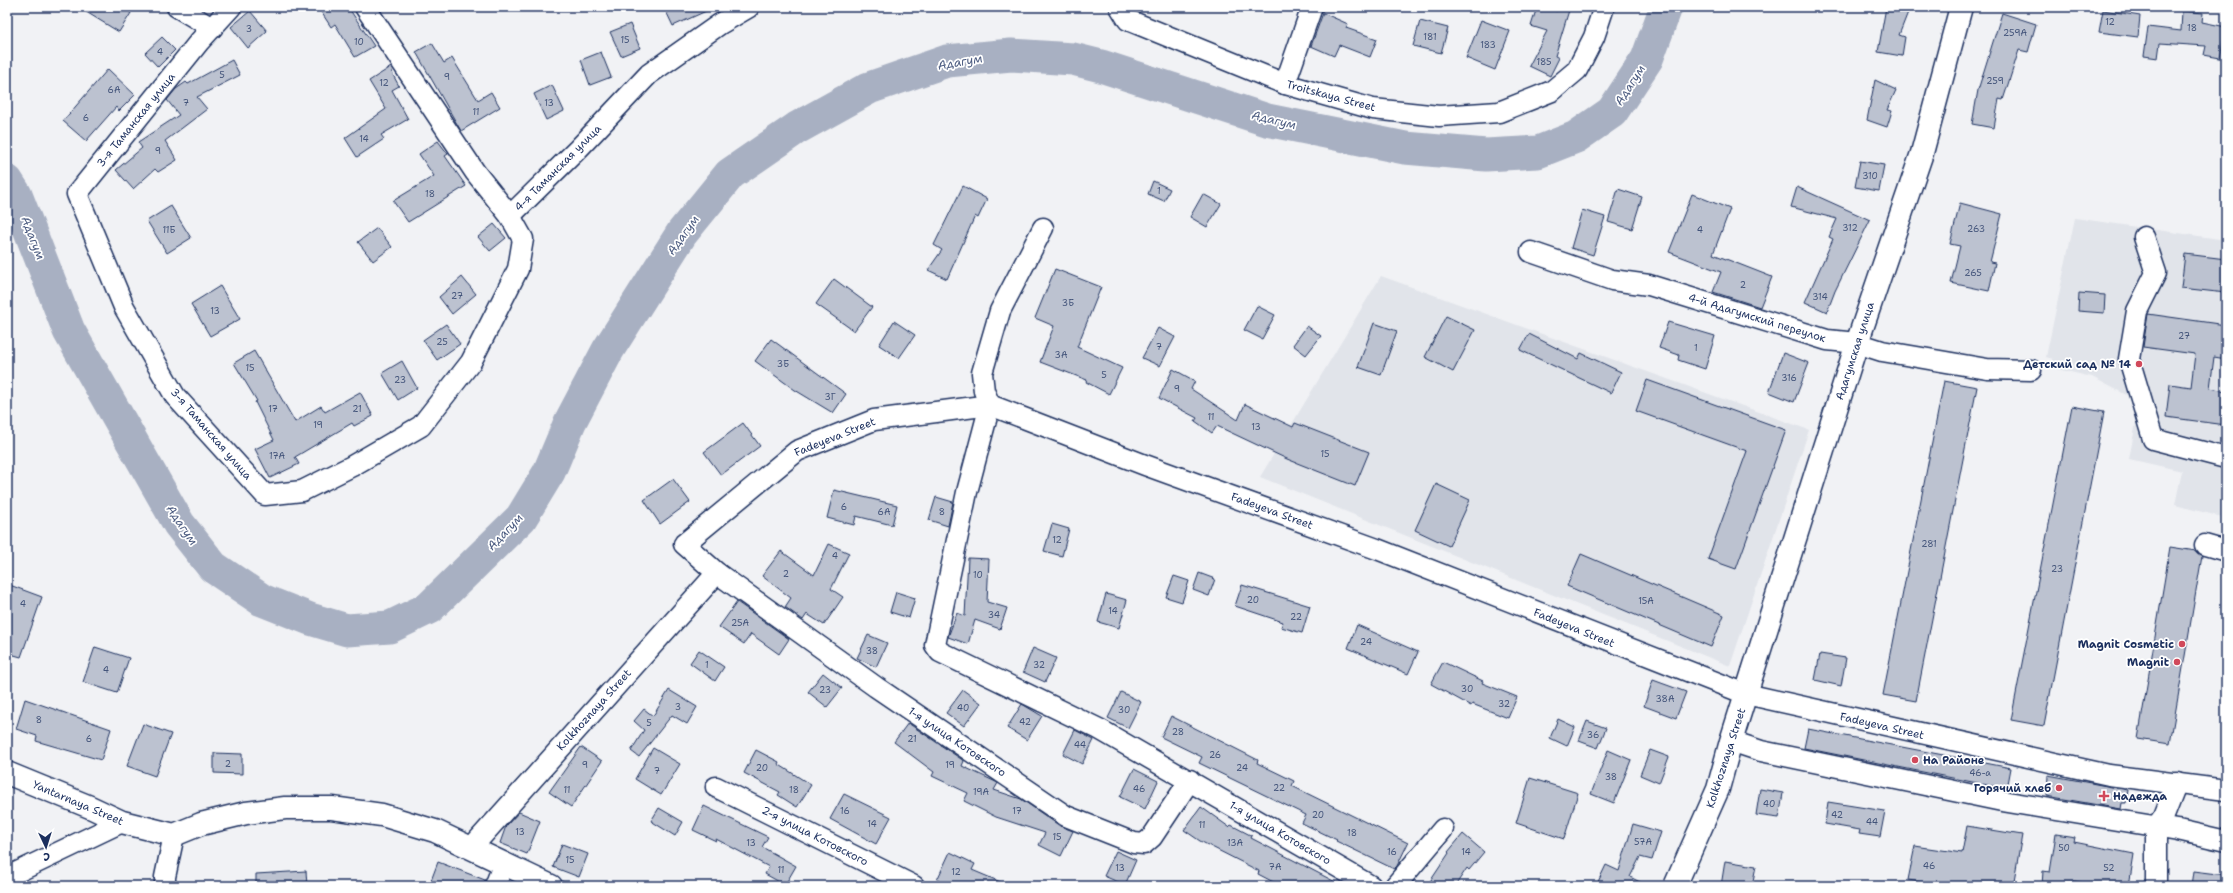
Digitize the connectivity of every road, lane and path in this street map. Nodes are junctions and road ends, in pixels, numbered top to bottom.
1 (177, 7) edge
2 (231, 7) edge
3 (365, 7) edge
4 (749, 7) edge
5 (1120, 7) edge
6 (1312, 7) edge
7 (1604, 7) edge
8 (1961, 7) edge
9 (212, 28) junction
10 (1285, 84) junction
11 (510, 216) junction
12 (1043, 228) dead end
13 (2144, 237) dead end
14 (1531, 252) dead end
15 (1857, 343) junction
16 (2031, 370) dead end
17 (990, 405) junction
18 (2226, 458) edge
19 (2205, 545) dead end
20 (2226, 551) edge
21 (717, 573) junction
22 (1746, 694) junction
23 (1731, 741) junction
24 (7, 773) edge
25 (1190, 780) junction
26 (2177, 783) junction
27 (716, 786) dead end
28 (2226, 790) edge
29 (122, 822) junction
30 (2156, 827) junction
31 (1443, 829) dead end
32 (174, 835) junction
33 (2226, 841) edge
34 (472, 847) junction
35 (504, 863) junction
36 (7, 877) edge
37 (165, 886) edge
38 (495, 886) edge
39 (551, 886) edge
40 (914, 886) edge
41 (1371, 886) edge
42 (1395, 886) edge
43 (1675, 886) edge
44 (2156, 886) edge

1 - 9 street
2 - 9 street, 3-я Таманская улица
3 - 11 street, 4-я Таманская улица
4 - 11 street, 4-я Таманская улица
5 - 10 street, Troitskaya Street
6 - 10 street
7 - 10 street, Troitskaya Street
8 - 15 main road, Адагумская улица
9 - 11 street, 3-я Таманская улица
12 - 17 street
13 - 18 street
14 - 15 street, 4-й Адагумский переулок
15 - 16 street, 4-й Адагумский переулок
15 - 22 main road, Адагумская улица
17 - 21 street, Fadeyeva Street
17 - 22 street, Fadeyeva Street
17 - 25 street, 1-я улица Котовского
19 - 20 street
21 - 25 street, 1-я улица Котовского
21 - 34 street, Kolkhoznaya Street
22 - 23 main road, Kolkhoznaya Street
22 - 26 street, Fadeyeva Street
23 - 30 street
23 - 43 main road, Kolkhoznaya Street
24 - 29 main road, Yantarnaya Street
25 - 41 street, 1-я улица Котовского
26 - 28 street, Fadeyeva Street
26 - 30 street
27 - 40 street, 2-я улица Котовского
29 - 32 main road, Yantarnaya Street
29 - 36 street
30 - 33 street
30 - 44 street
31 - 42 street
32 - 34 main road
32 - 37 street
34 - 35 main road
35 - 38 street
35 - 39 main road

